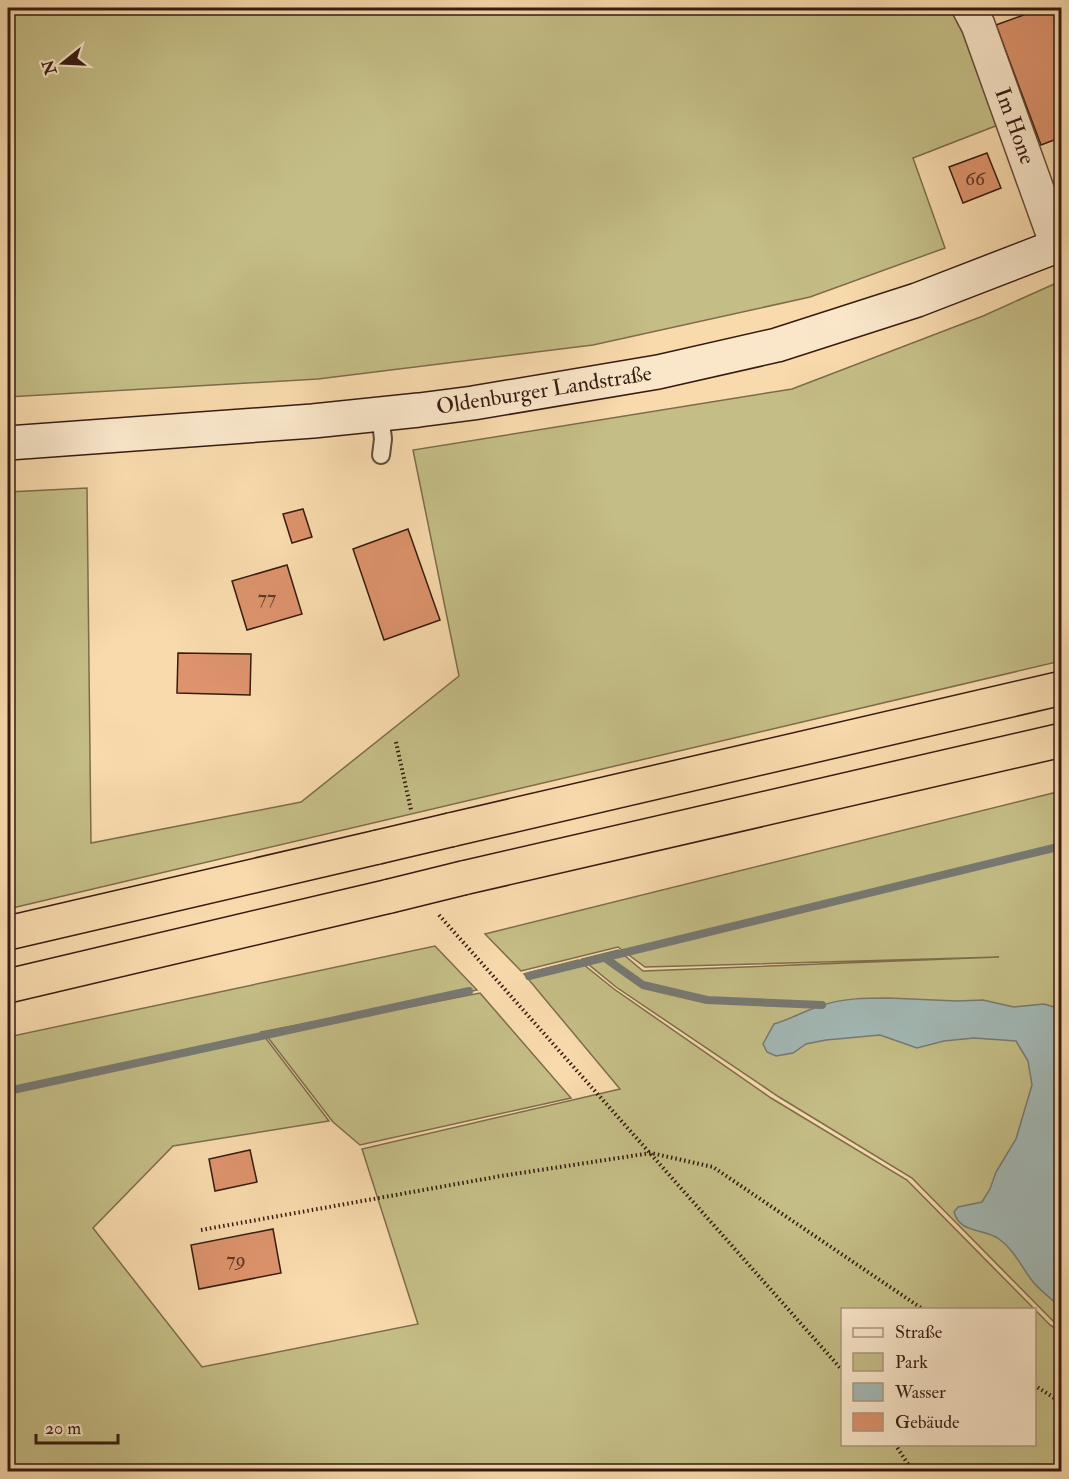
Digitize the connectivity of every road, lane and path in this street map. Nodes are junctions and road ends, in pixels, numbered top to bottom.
1 (969, 8) edge
2 (1060, 244) edge
3 (380, 414) junction
4 (8, 443) edge
5 (381, 455) dead end
6 (1062, 688) edge
7 (1062, 740) edge
8 (396, 742) dead end
9 (413, 819) dead end
10 (432, 908) dead end
11 (8, 933) edge
12 (8, 986) edge
13 (651, 1153) junction
14 (201, 1230) dead end
15 (921, 1308) edge
16 (841, 1368) edge
17 (1036, 1386) edge
18 (1062, 1403) edge
19 (896, 1446) edge
20 (913, 1472) edge

1 - 2 street, Im Hone
2 - 3 street, Oldenburger Landstraße
3 - 4 street, Oldenburger Landstraße
3 - 5 lane
6 - 11 highway, bridge
7 - 12 highway, bridge
8 - 9 path
10 - 13 path
13 - 14 path
13 - 15 path
13 - 16 path
17 - 18 path
19 - 20 path

